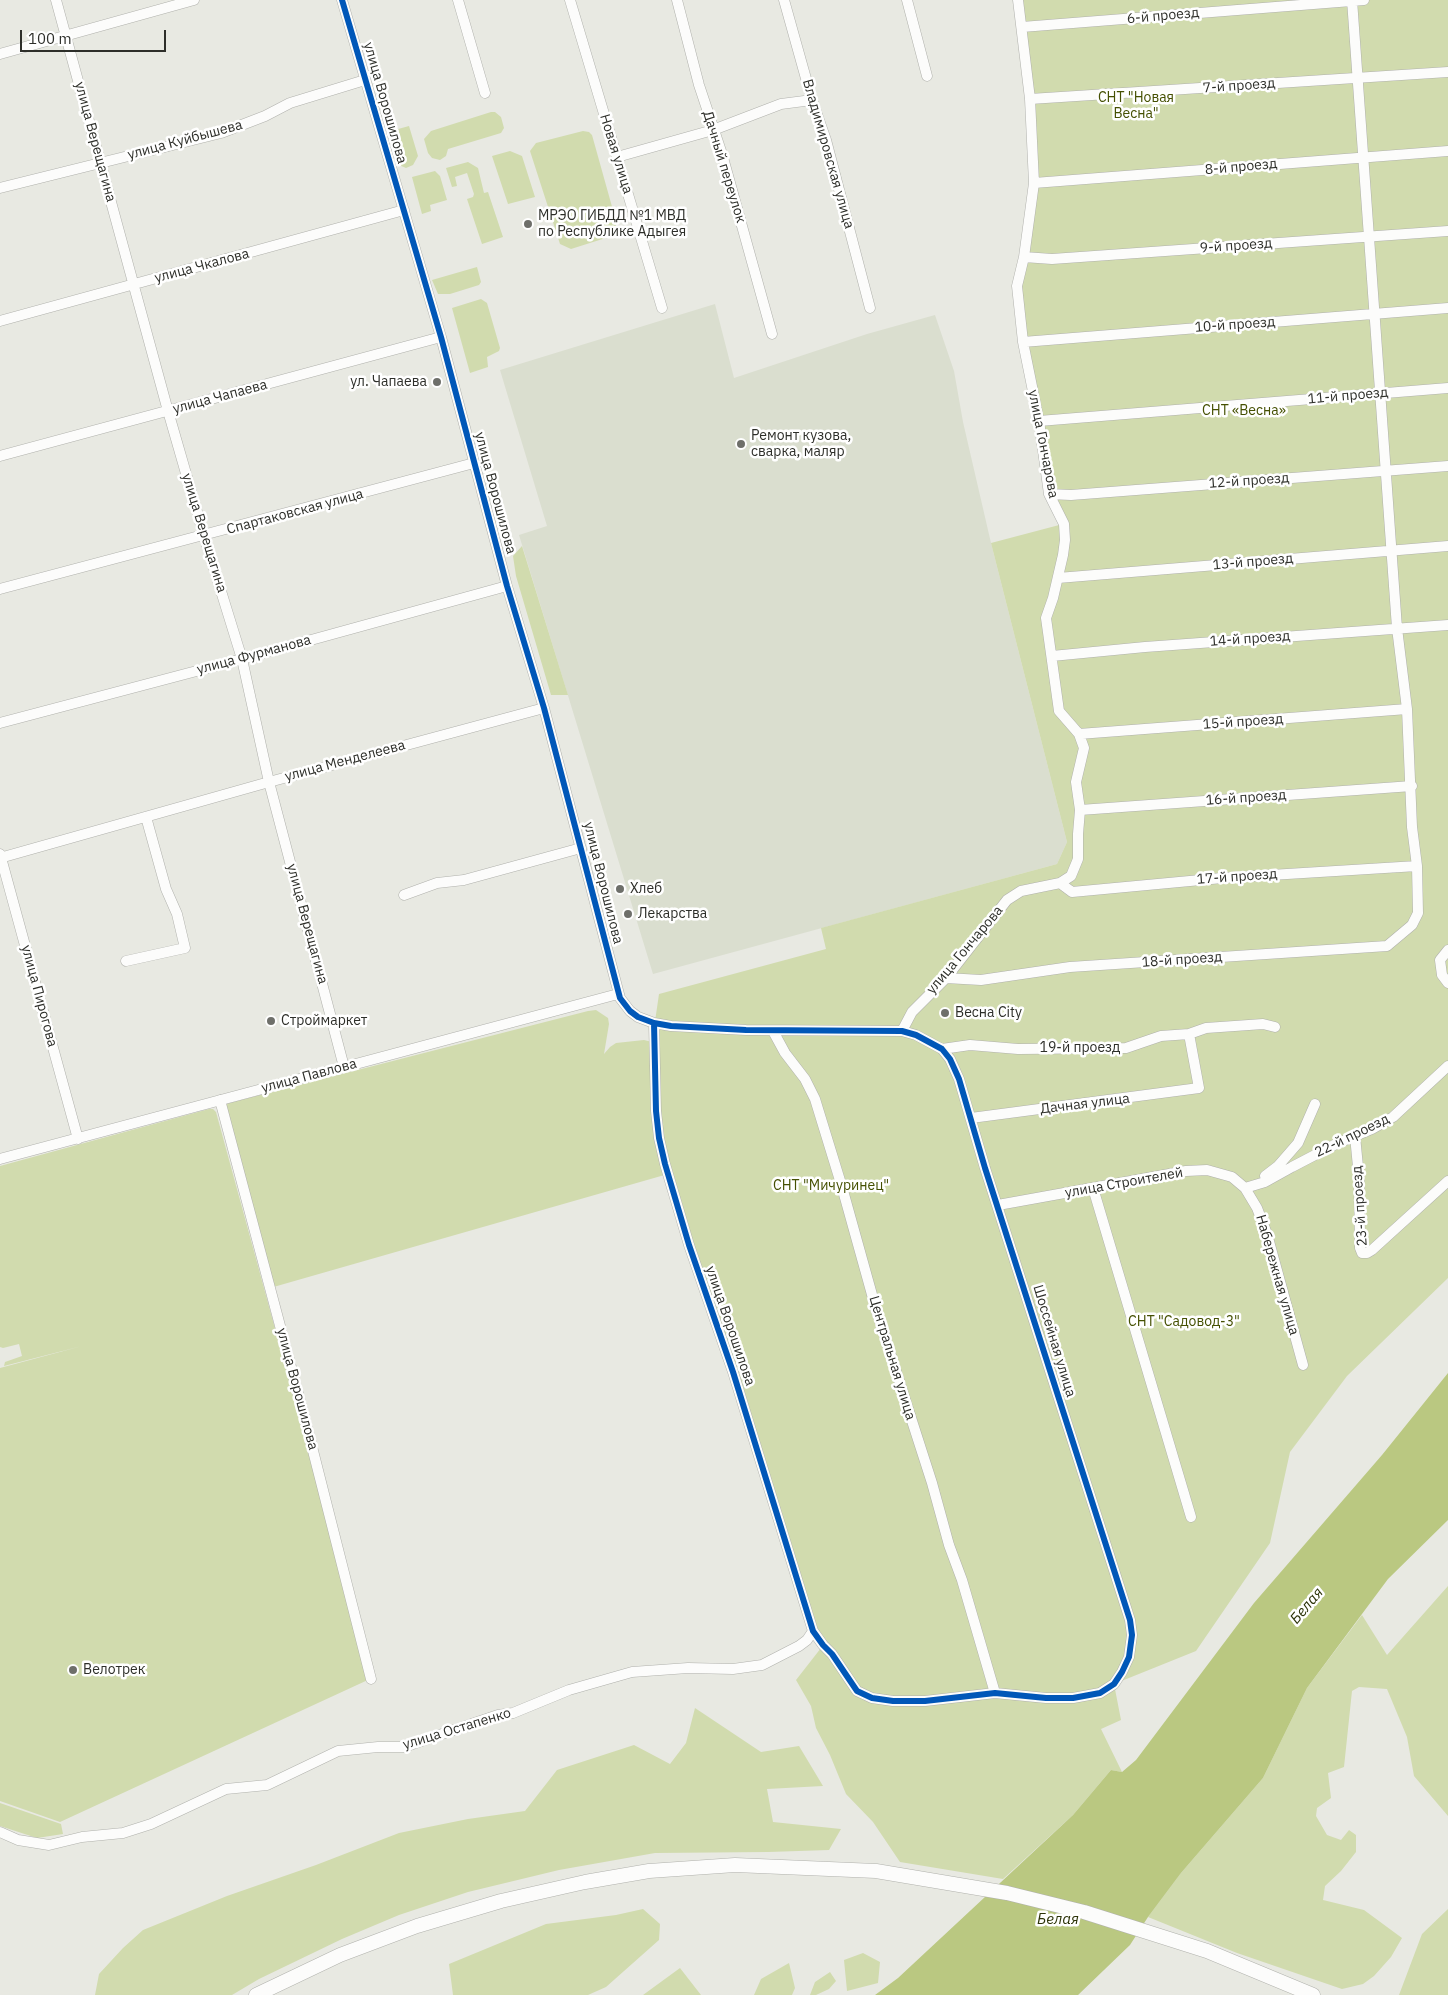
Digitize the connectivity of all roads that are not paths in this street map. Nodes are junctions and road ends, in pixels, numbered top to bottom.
1 (56, 0) edge
2 (194, 0) edge
3 (342, 0) edge
4 (458, 0) edge
5 (570, 0) edge
6 (678, 0) edge
7 (784, 0) edge
8 (907, 0) edge
9 (1018, 0) edge
10 (1352, 0) edge
11 (1364, 0) edge
12 (1022, 27) junction
13 (66, 36) junction
14 (0, 54) edge
15 (1448, 72) edge
16 (927, 76) dead end
17 (1358, 78) junction
18 (365, 80) junction
19 (485, 93) dead end
20 (1030, 99) junction
21 (812, 100) junction
22 (713, 130) junction
23 (1448, 151) edge
24 (617, 157) junction
25 (1364, 157) junction
26 (101, 163) junction
27 (1034, 183) junction
28 (0, 188) edge
29 (404, 210) junction
30 (1448, 231) edge
31 (1370, 237) junction
32 (1024, 257) junction
33 (134, 285) junction
34 (662, 308) dead end
35 (870, 308) dead end
36 (1448, 308) edge
37 (1374, 314) junction
38 (0, 321) edge
39 (772, 334) dead end
40 (441, 337) junction
41 (1022, 342) junction
42 (1448, 388) edge
43 (1380, 393) junction
44 (168, 411) junction
45 (1039, 421) junction
46 (0, 456) edge
47 (474, 463) junction
48 (1448, 466) edge
49 (1386, 470) junction
50 (1049, 494) junction
51 (204, 536) junction
52 (1448, 546) edge
53 (1393, 550) junction
54 (1058, 578) junction
55 (507, 586) junction
56 (0, 589) edge
57 (1448, 625) edge
58 (1397, 628) junction
59 (1052, 656) junction
60 (242, 659) junction
61 (544, 708) junction
62 (1407, 709) junction
63 (0, 723) edge
64 (1079, 734) junction
65 (269, 782) junction
66 (1412, 786) junction
67 (1080, 810) junction
68 (146, 817) junction
69 (581, 848) junction
70 (0, 856) edge
71 (1417, 866) junction
72 (1060, 883) junction
73 (404, 895) dead end
74 (1448, 950) edge
75 (126, 961) dead end
76 (946, 978) junction
77 (1448, 983) edge
78 (618, 994) junction
79 (654, 1023) junction
80 (1274, 1027) dead end
81 (774, 1031) junction
82 (902, 1031) junction
83 (1190, 1034) junction
84 (942, 1049) junction
85 (1448, 1066) edge
86 (344, 1067) junction
87 (220, 1100) junction
88 (1315, 1104) dead end
89 (971, 1118) junction
90 (1355, 1136) junction
91 (78, 1139) junction
92 (0, 1159) edge
93 (1448, 1180) edge
94 (1092, 1188) junction
95 (1245, 1188) junction
96 (998, 1205) junction
97 (1303, 1365) dead end
98 (1191, 1517) dead end
99 (814, 1631) junction
100 (371, 1679) dead end
101 (995, 1693) junction
102 (0, 1832) edge
103 (256, 1995) edge
104 (1313, 1995) edge

1 - 13 street, улица Верещагина
2 - 13 street
3 - 18 street, улица Ворошилова
4 - 19 street
5 - 24 street, Новая улица
6 - 22 street, Дачный переулок
7 - 21 street, Владимировская улица
8 - 16 street
9 - 12 street, улица Гончарова
10 - 11 street, 6-й проезд
10 - 12 street, 6-й проезд
10 - 17 street
12 - 20 street, улица Гончарова
13 - 14 street
13 - 26 street, улица Верещагина
15 - 17 street, 7-й проезд
17 - 20 street, 7-й проезд
17 - 25 street
18 - 26 street, улица Куйбышева
18 - 29 street, улица Ворошилова
20 - 27 street, улица Гончарова
21 - 22 street
21 - 35 street, Владимировская улица
22 - 24 street
22 - 39 street, Дачный переулок
23 - 25 street, 8-й проезд
24 - 34 street, Новая улица
25 - 27 street, 8-й проезд
25 - 31 street
26 - 28 street, улица Куйбышева
26 - 33 street, улица Верещагина
27 - 32 street, улица Гончарова
29 - 33 street, улица Чкалова
29 - 40 street, улица Ворошилова
30 - 31 street, 9-й проезд
31 - 32 street, 9-й проезд
31 - 37 street
32 - 41 street, улица Гончарова
33 - 38 street, улица Чкалова
33 - 44 street, улица Верещагина
36 - 37 street, 10-й проезд
37 - 41 street, 10-й проезд
37 - 43 street
40 - 44 street, улица Чапаева
40 - 47 street, улица Ворошилова
41 - 45 street, улица Гончарова
42 - 43 street, 11-й проезд
43 - 45 street, 11-й проезд
43 - 49 street
44 - 46 street, улица Чапаева
44 - 51 street, улица Верещагина
45 - 50 street, улица Гончарова
47 - 51 street, Спартаковская улица
47 - 55 street, улица Ворошилова
48 - 49 street, 12-й проезд
49 - 50 street, 12-й проезд
49 - 53 street
50 - 54 street, улица Гончарова
51 - 56 street, Спартаковская улица
51 - 60 street, улица Верещагина
52 - 53 street, 13-й проезд
53 - 54 street, 13-й проезд
53 - 58 street
54 - 59 street, улица Гончарова
55 - 60 street, улица Фурманова
55 - 61 street, улица Ворошилова
57 - 58 street, 14-й проезд
58 - 59 street, 14-й проезд
58 - 62 street
59 - 64 street, улица Гончарова
60 - 63 street, улица Фурманова
60 - 65 street, улица Верещагина
61 - 65 street, улица Менделеева
61 - 69 street, улица Ворошилова
62 - 64 street, 15-й проезд
62 - 66 street
64 - 67 street
65 - 68 street, улица Менделеева
65 - 86 street, улица Верещагина
66 - 67 street, 16-й проезд
66 - 71 street
67 - 72 street
68 - 70 street, улица Менделеева
68 - 75 street
69 - 73 street, улица Ворошилова
69 - 78 street, улица Ворошилова
70 - 91 street, улица Пирогова
71 - 72 street, 17-й проезд
71 - 76 street, 18-й проезд
72 - 76 street, улица Гончарова
74 - 77 street
76 - 82 street, улица Гончарова
78 - 79 street
78 - 86 street, улица Павлова
79 - 81 street
79 - 99 street, улица Ворошилова
80 - 83 street, 19-й проезд
81 - 82 street
81 - 101 street, Центральная улица
82 - 84 street
83 - 84 street, 19-й проезд
83 - 89 street, Дачная улица
84 - 89 street, Шоссейная улица
85 - 90 street, 22-й проезд
86 - 87 street, улица Павлова
87 - 91 street, улица Павлова
87 - 100 street, улица Ворошилова
88 - 95 street
89 - 96 street, Шоссейная улица
90 - 93 street, 23-й проезд
90 - 95 street, 22-й проезд
91 - 92 street, улица Павлова
94 - 95 street, улица Строителей
94 - 96 street, улица Строителей
94 - 98 street
95 - 97 street, Набережная улица
96 - 101 street, Шоссейная улица
99 - 101 street
99 - 102 street, улица Остапенко
103 - 104 main road

